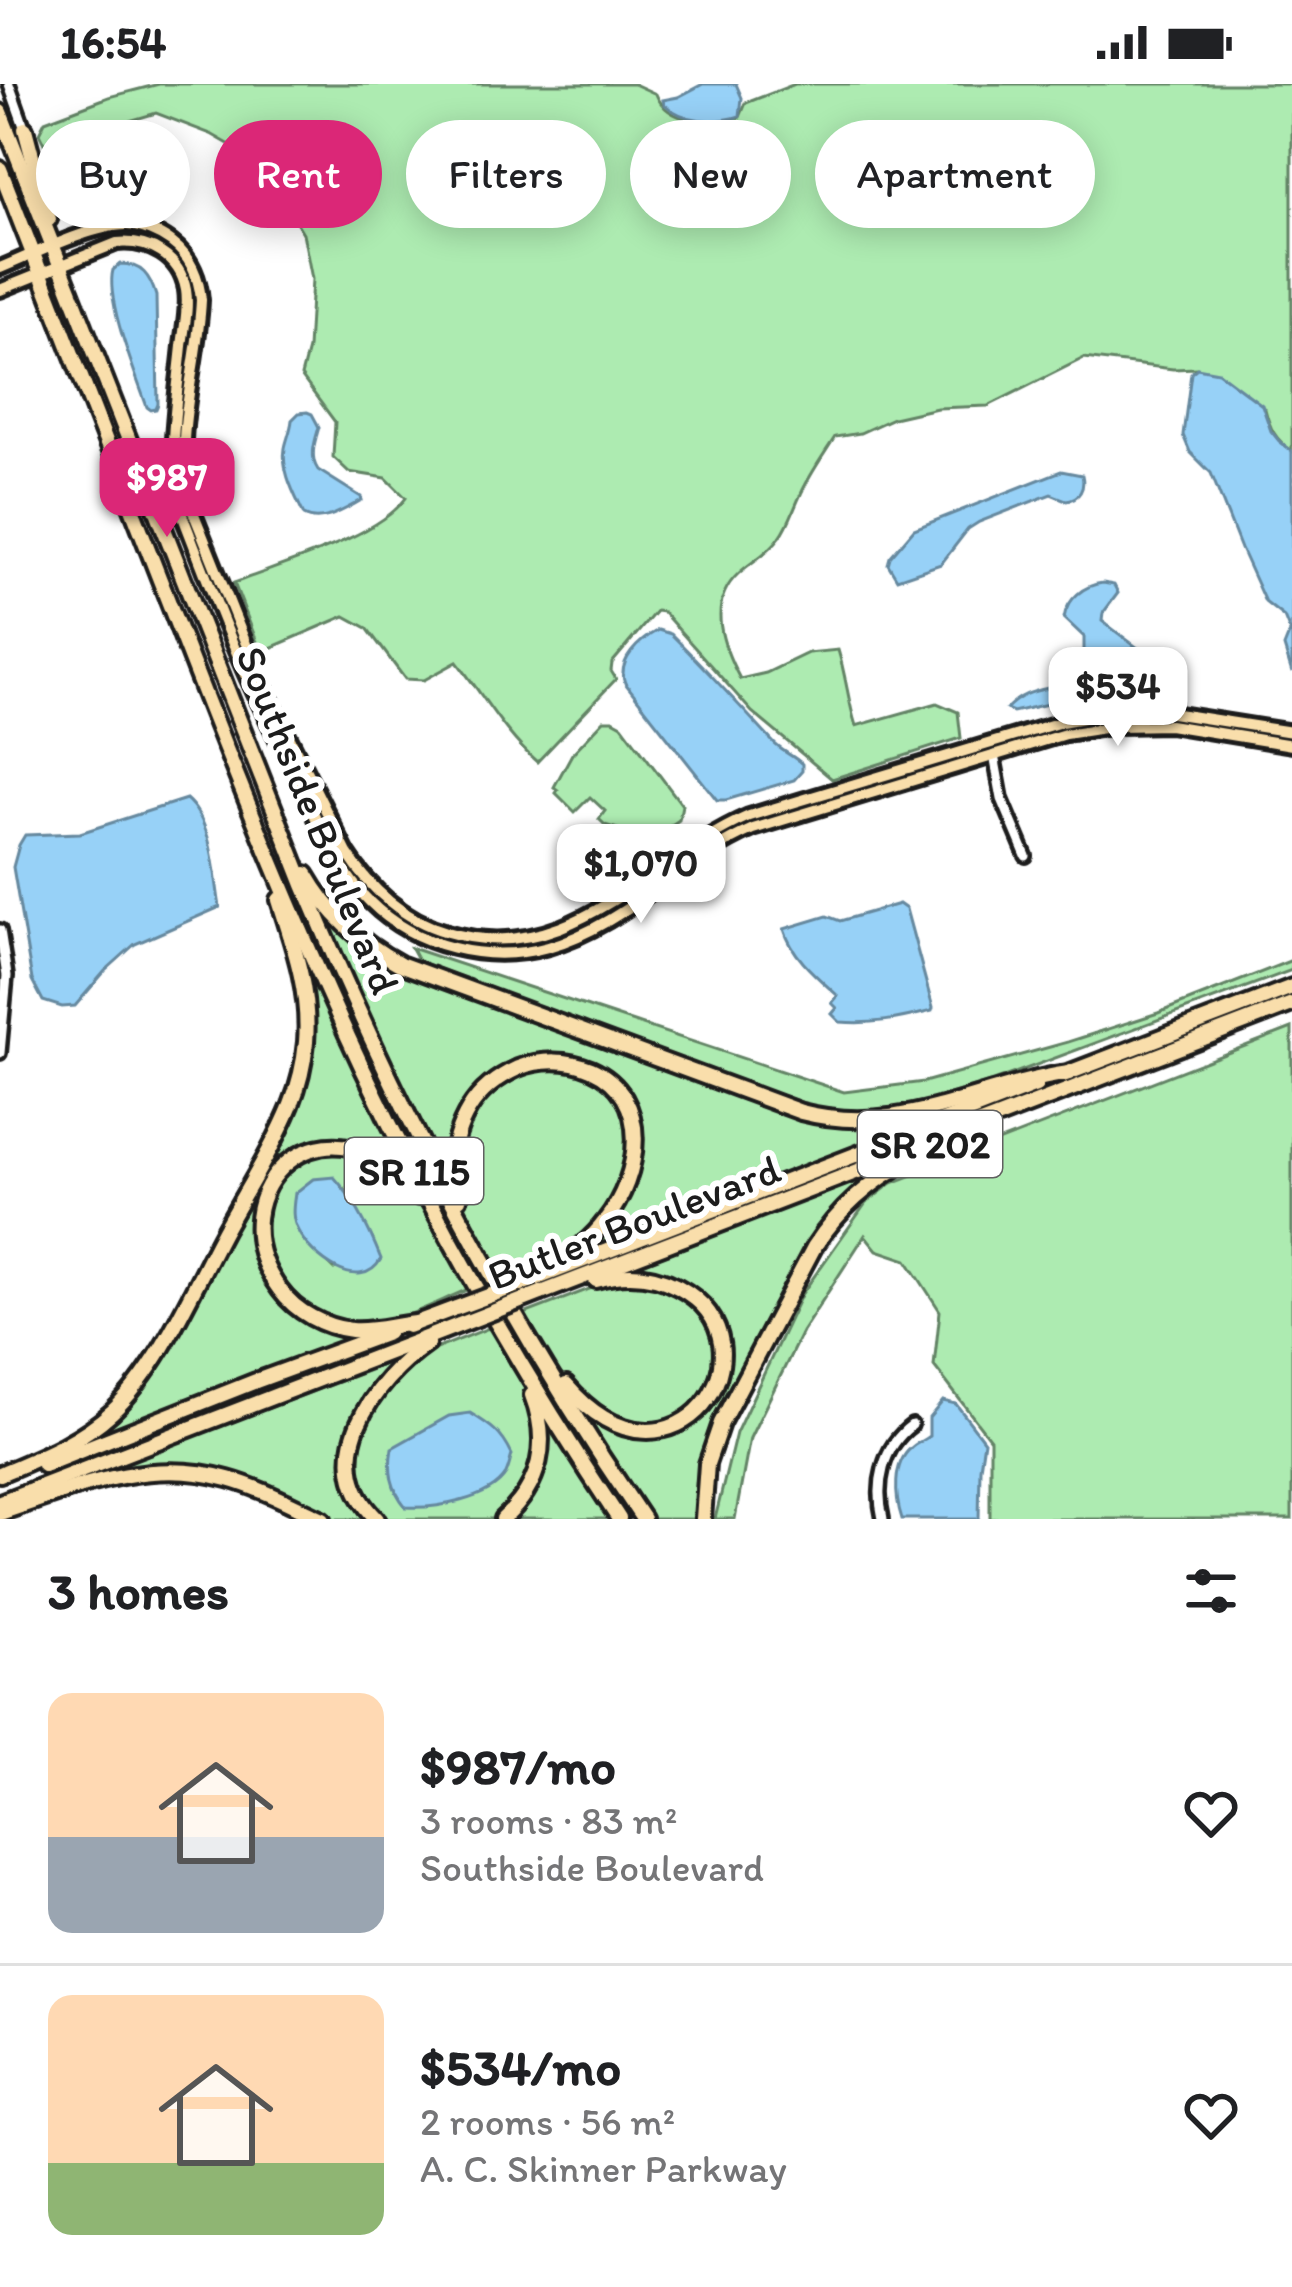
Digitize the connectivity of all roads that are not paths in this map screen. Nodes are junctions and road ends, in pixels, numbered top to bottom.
1 (9, 84) edge
2 (0, 112) edge
3 (25, 129) joint
4 (0, 169) edge
5 (53, 248) junction
6 (34, 255) junction
7 (60, 266) junction
8 (0, 268) edge
9 (41, 274) junction
10 (0, 290) edge
11 (1292, 732) edge
12 (1292, 745) edge
13 (994, 755) junction
14 (247, 803) junction
15 (281, 825) junction
16 (1026, 856) dead end
17 (372, 896) junction
18 (0, 930) edge
19 (1292, 987) edge
20 (1292, 1004) edge
21 (0, 1053) edge
22 (1069, 1073) junction
23 (988, 1121) junction
24 (478, 1248) junction
25 (460, 1258) junction
26 (568, 1283) junction
27 (536, 1287) junction
28 (415, 1323) junction
29 (459, 1325) junction
30 (530, 1338) junction
31 (511, 1347) junction
32 (912, 1425) dead end
33 (0, 1478) edge
34 (0, 1502) edge
35 (0, 1513) edge
36 (323, 1519) edge
37 (377, 1519) edge
38 (503, 1519) edge
39 (619, 1519) edge
40 (643, 1519) edge
41 (703, 1519) edge
42 (883, 1519) edge

1 - 3 street
2 - 5 highway, Southside Boulevard / SR 115
3 - 5 highway
4 - 6 highway, Southside Boulevard / SR 115
5 - 6 main road
5 - 7 highway, Southside Boulevard / SR 115
5 - 17 main road
6 - 8 main road
6 - 9 highway, Southside Boulevard / SR 115
7 - 9 main road
7 - 15 highway, Southside Boulevard / SR 115
7 - 17 main road
9 - 10 main road
9 - 14 highway, Southside Boulevard / SR 115
11 - 17 main road
12 - 13 main road
13 - 16 street
13 - 17 main road
14 - 25 highway, Southside Boulevard / SR 115
14 - 33 highway
15 - 22 highway
15 - 24 highway, Southside Boulevard / SR 115
18 - 21 street
19 - 22 highway, Butler Boulevard / SR 202
20 - 23 highway, Butler Boulevard / SR 202
22 - 27 highway, Butler Boulevard / SR 202
23 - 26 highway, Butler Boulevard / SR 202
23 - 41 highway
24 - 27 highway
24 - 30 highway, Southside Boulevard / SR 115
25 - 28 highway
25 - 31 highway, Southside Boulevard / SR 115
26 - 27 highway, Butler Boulevard / SR 202
26 - 30 highway
27 - 28 highway, Butler Boulevard / SR 202, bridge
27 - 29 highway, Butler Boulevard / SR 202, bridge
28 - 33 highway, Butler Boulevard / SR 202
29 - 34 highway, Butler Boulevard / SR 202
29 - 37 highway
30 - 40 highway, Southside Boulevard / SR 115
31 - 38 highway
31 - 39 highway, Southside Boulevard / SR 115
32 - 42 street
35 - 36 highway

